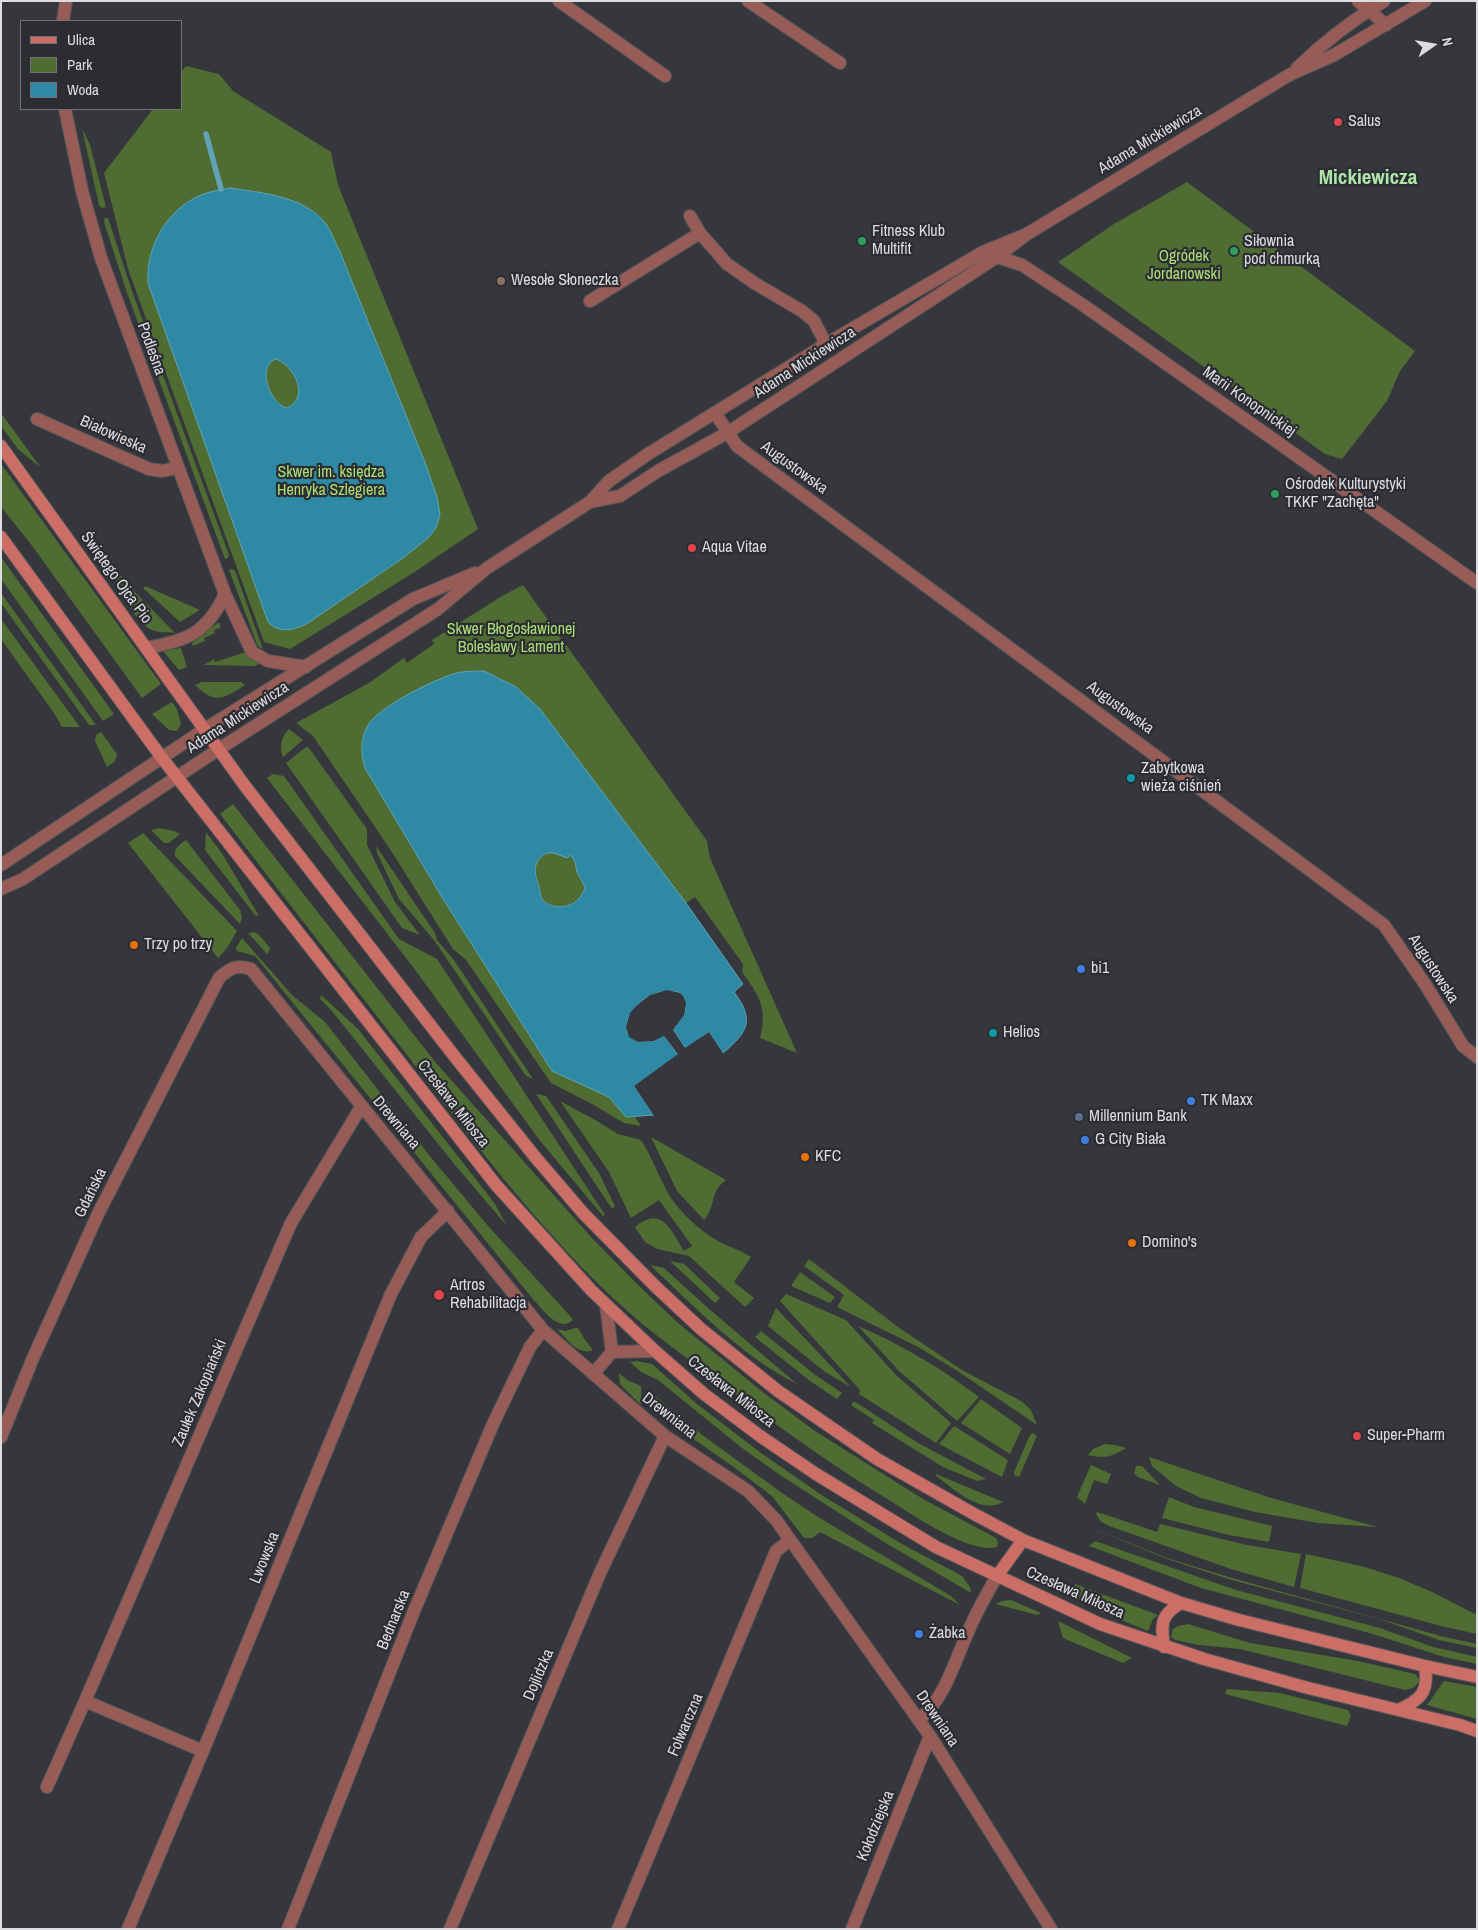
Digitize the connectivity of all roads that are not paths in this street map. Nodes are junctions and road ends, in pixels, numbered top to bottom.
1 (66, 1) edge
2 (559, 1) edge
3 (748, 1) edge
4 (1358, 1) edge
5 (1384, 1) edge
6 (1425, 1) edge
7 (1369, 10) junction
8 (63, 20) edge
9 (1386, 25) junction
10 (840, 63) dead end
11 (1289, 74) junction
12 (665, 76) dead end
13 (65, 110) edge
14 (690, 216) dead end
15 (700, 233) junction
16 (1028, 234) junction
17 (982, 252) junction
18 (997, 258) junction
19 (590, 301) dead end
20 (884, 309) junction
21 (876, 337) junction
22 (826, 344) junction
23 (836, 363) junction
24 (715, 413) junction
25 (37, 419) dead end
26 (690, 429) junction
27 (727, 432) junction
28 (1, 446) edge
29 (702, 447) junction
30 (648, 454) junction
31 (177, 468) junction
32 (658, 471) junction
33 (590, 502) junction
34 (1, 537) edge
35 (487, 568) junction
36 (1477, 583) edge
37 (225, 594) junction
38 (146, 648) junction
39 (306, 667) junction
40 (205, 729) junction
41 (219, 749) junction
42 (162, 758) junction
43 (178, 778) junction
44 (1, 865) edge
45 (1, 888) edge
46 (227, 971) joint
47 (1477, 1057) edge
48 (361, 1107) junction
49 (448, 1211) junction
50 (606, 1305) junction
51 (543, 1330) junction
52 (655, 1351) junction
53 (612, 1352) junction
54 (593, 1374) junction
55 (665, 1436) junction
56 (1, 1437) edge
57 (790, 1540) junction
58 (1023, 1540) junction
59 (997, 1576) junction
60 (1182, 1603) junction
61 (1164, 1647) junction
62 (1425, 1666) junction
63 (1477, 1676) edge
64 (85, 1701) junction
65 (1398, 1710) junction
66 (919, 1720) junction
67 (1477, 1731) edge
68 (930, 1736) junction
69 (203, 1751) junction
70 (47, 1787) dead end
71 (128, 1929) edge
72 (288, 1929) edge
73 (450, 1929) edge
74 (618, 1929) edge
75 (852, 1929) edge
76 (1051, 1929) edge

1 - 8 street
2 - 12 street
3 - 10 street
4 - 7 street
5 - 7 street, Adama Mickiewicza
6 - 9 street, Adama Mickiewicza
7 - 9 street
7 - 11 street, Adama Mickiewicza
9 - 11 street, Adama Mickiewicza
11 - 16 street, Adama Mickiewicza
13 - 31 street, Podleśna
14 - 15 street
15 - 19 street
15 - 22 street
16 - 17 street, Adama Mickiewicza
16 - 18 street, Adama Mickiewicza
17 - 18 street, Marii Konopnickiej
17 - 20 street, Adama Mickiewicza
18 - 21 street, Adama Mickiewicza
18 - 36 street, Marii Konopnickiej
20 - 21 street
20 - 22 street, Adama Mickiewicza
21 - 23 street, Adama Mickiewicza
22 - 23 street
22 - 24 street, Adama Mickiewicza
23 - 27 street, Adama Mickiewicza
24 - 26 street, Adama Mickiewicza
24 - 27 street, Augustowska
25 - 31 street, Białowieska
26 - 29 street
26 - 30 street, Adama Mickiewicza
27 - 29 street, Adama Mickiewicza
27 - 47 street, Augustowska
28 - 38 main road, Świętego Ojca Pio
29 - 32 street, Adama Mickiewicza
30 - 32 street
30 - 33 street, Adama Mickiewicza
31 - 37 street, Podleśna
32 - 33 street, Adama Mickiewicza
33 - 35 street, Adama Mickiewicza
34 - 42 main road
35 - 39 street, Adama Mickiewicza
35 - 41 street, Adama Mickiewicza
37 - 38 street
37 - 39 street, Podleśna
38 - 40 main road, Świętego Ojca Pio
39 - 40 street, Adama Mickiewicza
40 - 41 main road, Świętego Ojca Pio
40 - 42 street, Adama Mickiewicza
41 - 43 street, Adama Mickiewicza
41 - 58 main road, Czesława Miłosza
42 - 43 main road, Czesława Miłosza
42 - 44 street, Adama Mickiewicza
43 - 45 street, Adama Mickiewicza
43 - 50 main road, Czesława Miłosza
46 - 48 street, Drewniana
46 - 56 street, Gdańska
48 - 49 street, Drewniana
48 - 64 street, Zaułek Zakopiański
49 - 51 street, Drewniana
49 - 69 street, Lwowska
50 - 52 main road, Czesława Miłosza
50 - 53 street
51 - 54 street, Drewniana
51 - 72 street, Bednarska
52 - 53 street
52 - 59 main road, Czesława Miłosza
53 - 54 street
54 - 55 street, Drewniana
55 - 57 street, Drewniana
55 - 73 street, Dojlidzka
57 - 66 street, Drewniana
57 - 74 street, Folwarczna
58 - 59 main road
58 - 60 main road, Czesława Miłosza
59 - 61 main road, Czesława Miłosza
59 - 66 street
60 - 61 main road
60 - 62 main road, Czesława Miłosza
61 - 65 main road, Czesława Miłosza
62 - 63 main road, Czesława Miłosza
62 - 65 main road
64 - 69 street
64 - 70 street, Zaułek Zakopiański
65 - 67 main road, Czesława Miłosza
66 - 68 street, Drewniana
68 - 75 street, Kołodziejska
68 - 76 street, Drewniana
69 - 71 street, Lwowska

